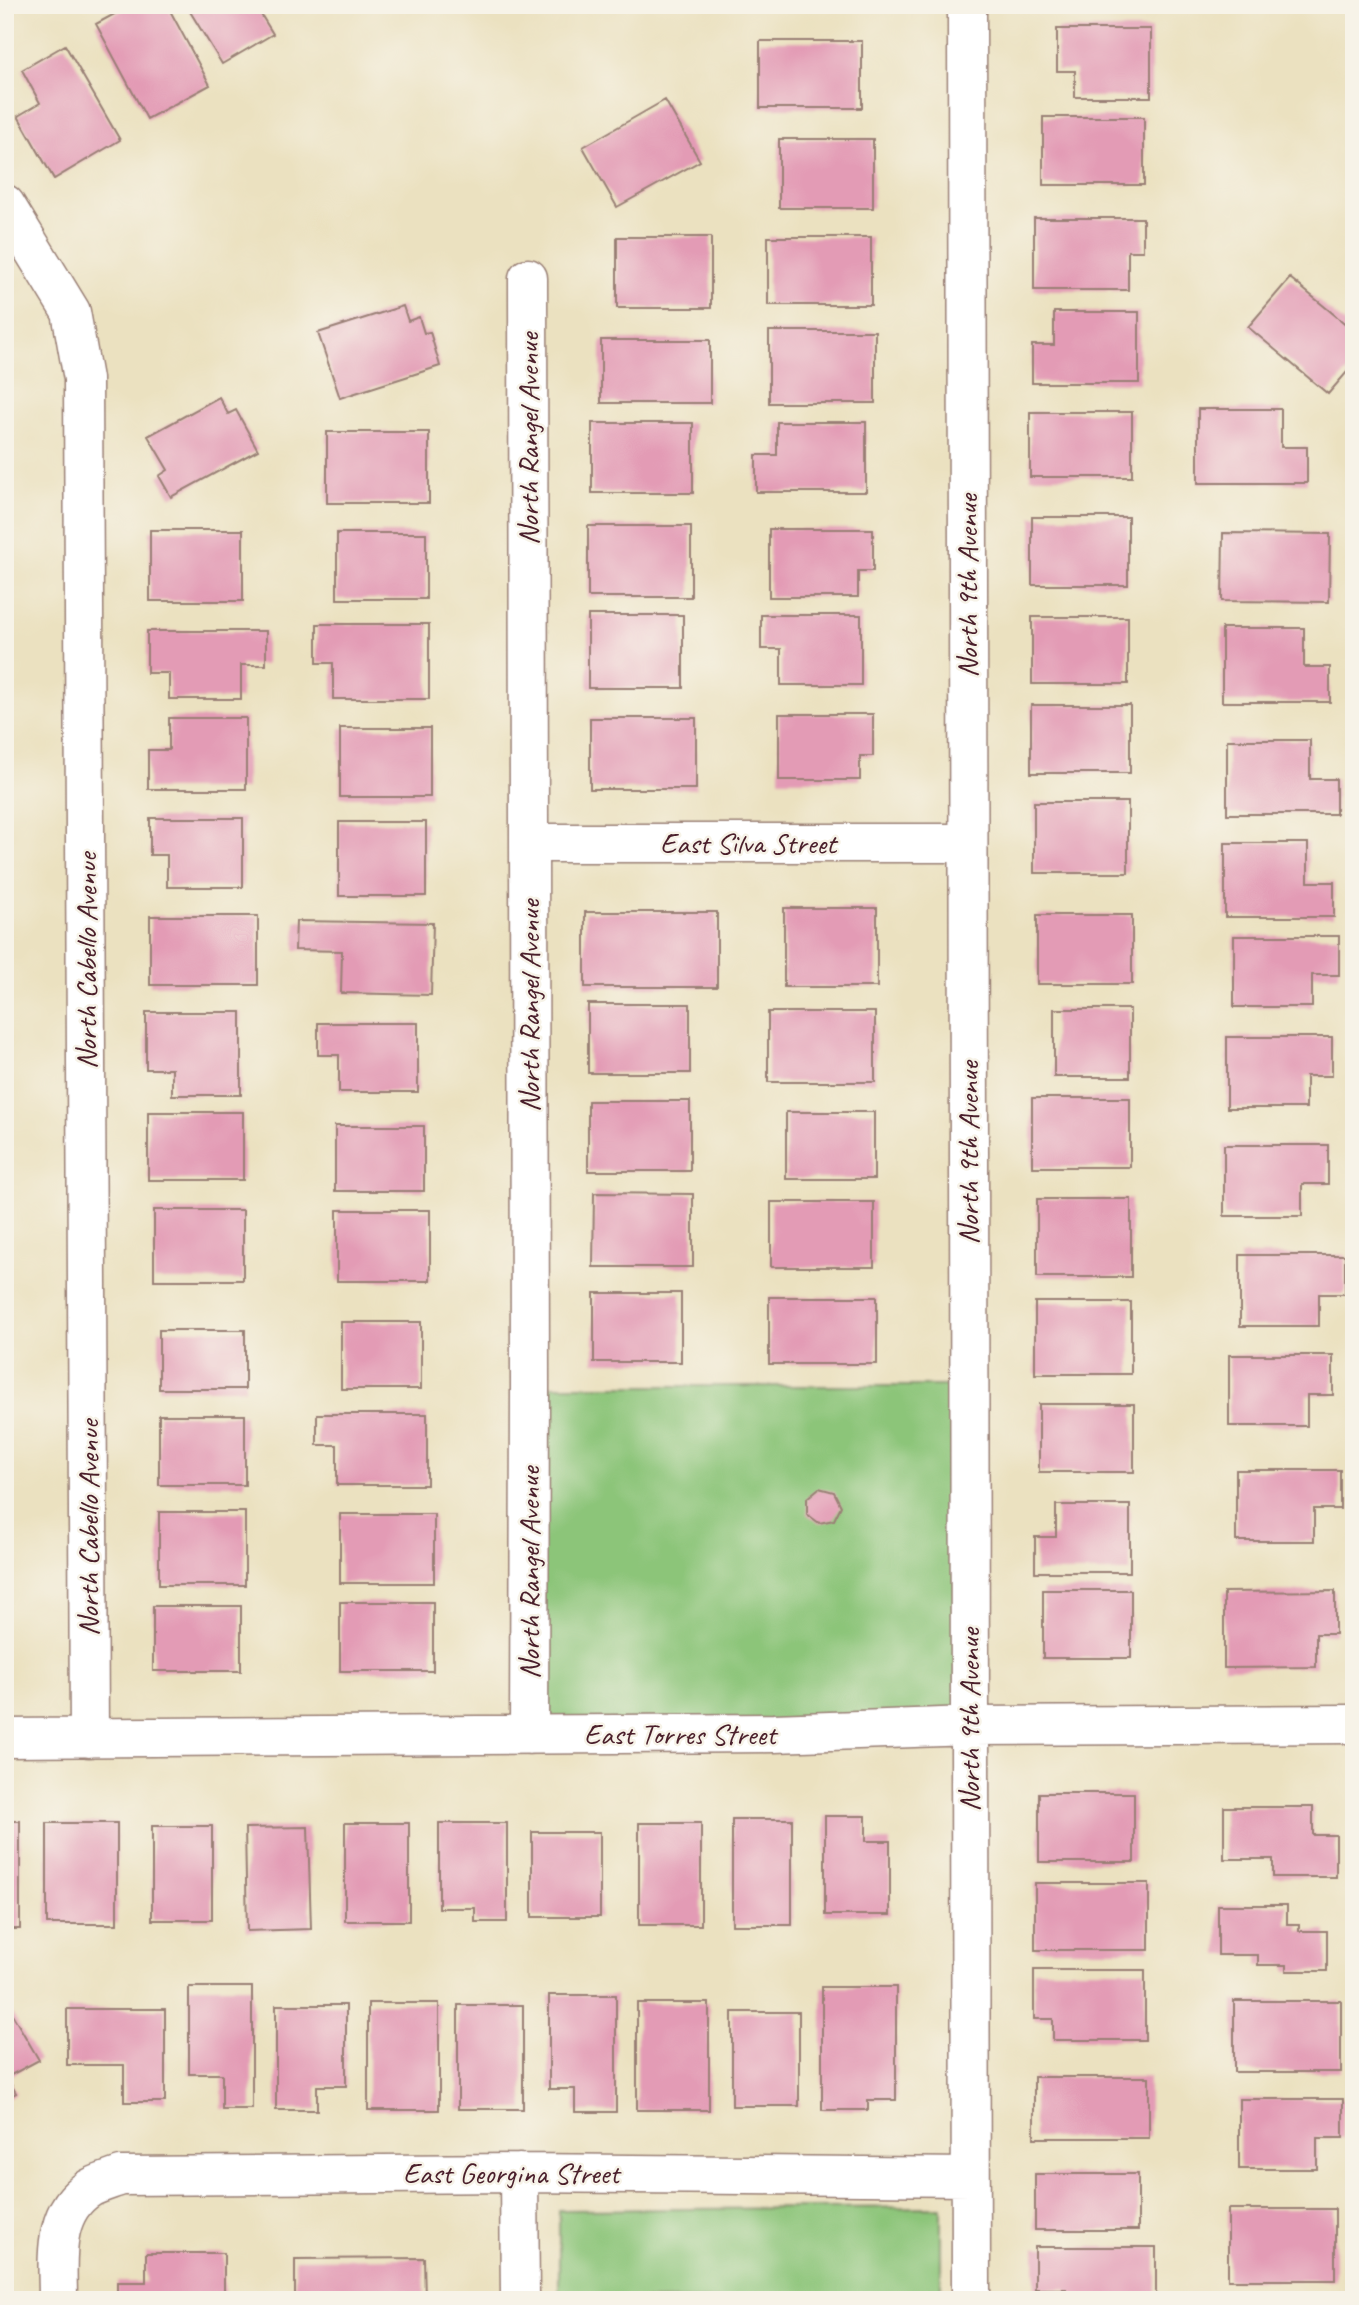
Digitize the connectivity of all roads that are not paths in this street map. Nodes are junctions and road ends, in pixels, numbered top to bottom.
1 (967, 5) edge
2 (5, 204) edge
3 (528, 278) dead end
4 (529, 843) junction
5 (967, 843) junction
6 (1354, 1724) edge
7 (970, 1726) junction
8 (529, 1735) junction
9 (5, 1738) edge
10 (89, 1738) junction
11 (519, 2173) junction
12 (970, 2177) junction
13 (58, 2300) edge
14 (520, 2300) edge
15 (971, 2300) edge

1 - 5 street, North 9th Avenue
2 - 10 street, North Cabello Avenue
3 - 4 street, North Rangel Avenue
4 - 5 street, East Silva Street
4 - 8 street, North Rangel Avenue
5 - 7 street, North 9th Avenue
6 - 7 street, East Torres Street
7 - 8 street, East Torres Street
7 - 12 street, North 9th Avenue
8 - 10 street, East Torres Street
9 - 10 street, East Torres Street
11 - 12 street, East Georgina Street
11 - 13 street, East Georgina Street
11 - 14 street
12 - 15 street, North 9th Avenue

